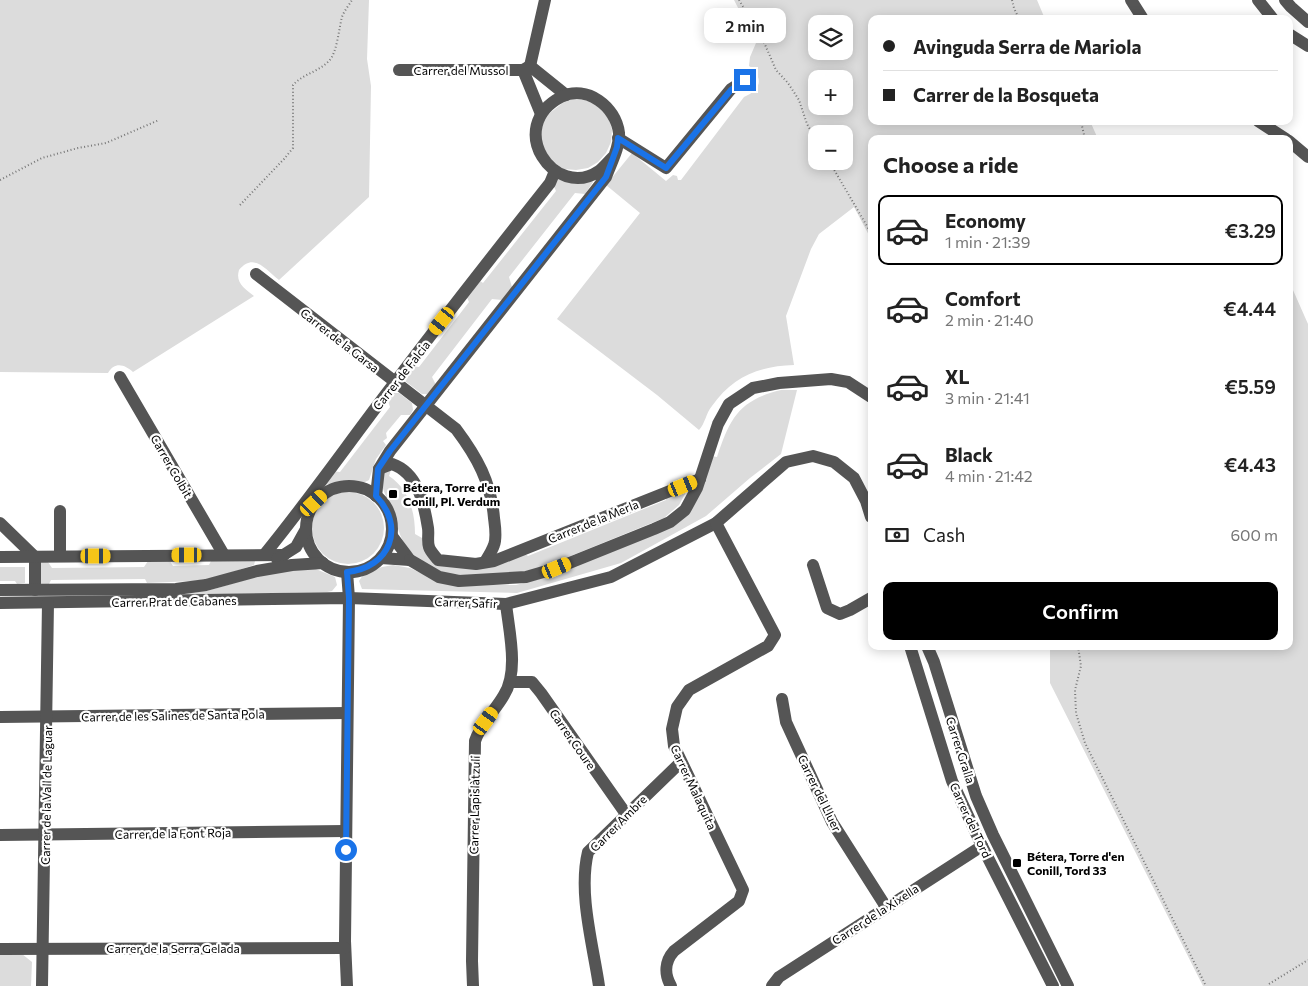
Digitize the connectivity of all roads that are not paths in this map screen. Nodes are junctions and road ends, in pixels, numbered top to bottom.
1 (545, 0) edge
2 (1131, 0) edge
3 (1258, 0) edge
4 (1285, 0) edge
5 (1140, 15) edge
6 (1270, 15) edge
7 (1308, 22) edge
8 (1293, 35) edge
9 (1293, 37) edge
10 (1308, 46) edge
11 (526, 68) junction
12 (399, 70) dead end
13 (745, 80) dead end
14 (566, 96) junction
15 (541, 114) junction
16 (1264, 125) edge
17 (1280, 135) edge
18 (618, 138) junction
19 (1293, 144) edge
20 (613, 157) junction
21 (1308, 157) edge
22 (555, 170) junction
23 (256, 274) dead end
24 (120, 377) dead end
25 (394, 382) junction
26 (868, 395) edge
27 (425, 406) junction
28 (378, 469) junction
29 (700, 479) junction
30 (376, 496) junction
31 (868, 507) edge
32 (60, 511) dead end
33 (0, 523) edge
34 (716, 523) junction
35 (306, 530) junction
36 (392, 536) junction
37 (224, 555) junction
38 (264, 555) junction
39 (284, 555) junction
40 (60, 556) junction
41 (0, 557) edge
42 (35, 557) junction
43 (381, 558) junction
44 (410, 560) junction
45 (485, 562) junction
46 (323, 563) junction
47 (813, 565) dead end
48 (258, 570) junction
49 (347, 572) junction
50 (0, 590) edge
51 (35, 590) junction
52 (349, 598) junction
53 (868, 600) edge
54 (48, 603) junction
55 (0, 604) edge
56 (506, 604) junction
57 (911, 650) edge
58 (929, 650) edge
59 (510, 682) junction
60 (782, 699) dead end
61 (347, 713) junction
62 (0, 717) edge
63 (47, 717) junction
64 (681, 762) junction
65 (626, 814) junction
66 (346, 831) junction
67 (0, 834) edge
68 (46, 834) junction
69 (982, 846) junction
70 (886, 908) junction
71 (345, 948) junction
72 (0, 949) edge
73 (44, 949) junction
74 (42, 986) edge
75 (347, 986) edge
76 (473, 986) edge
77 (599, 986) edge
78 (671, 986) edge
79 (772, 986) edge
80 (1053, 986) edge
81 (1068, 986) edge

1 - 11 street
2 - 5 street
3 - 6 street
4 - 7 street
7 - 8 street
9 - 10 street
11 - 12 street, Carrer del Mussol
11 - 14 street
11 - 15 street
13 - 18 street
14 - 15 street
14 - 18 street
15 - 22 street
16 - 17 street
18 - 20 street
19 - 21 street
20 - 22 street
20 - 27 street
22 - 25 street, Carrer de Falcia
23 - 25 street, Carrer de la Garsa
24 - 37 street, Carrer Colbit
25 - 27 street, Carrer de la Garsa
25 - 38 street, Carrer de Falcia
26 - 29 street
27 - 28 street
27 - 45 street, Carrer de la Garsa
28 - 30 street
28 - 45 street, Carrer de la Merla
29 - 44 street
29 - 45 street, Carrer de la Merla
30 - 35 street
30 - 36 street
31 - 34 street
32 - 40 street
33 - 42 street
34 - 56 street, Carrer Safir
34 - 64 street, Carrer Malaquita
35 - 39 street
35 - 46 street
36 - 43 street
36 - 44 street
37 - 38 street
37 - 40 street
38 - 39 street
39 - 48 street
40 - 42 street
41 - 42 street
42 - 51 street
43 - 44 street
43 - 49 street
46 - 48 street
46 - 49 street
47 - 53 street
48 - 51 street
49 - 52 street
50 - 51 street
52 - 54 street, Carrer Prat de Cabanes
52 - 56 street, Carrer Safir
52 - 61 street
54 - 55 street, Carrer Prat de Cabanes
54 - 63 street, Carrer de la Vall de Laguar
56 - 59 street, Carrer Lapislàtzuli
57 - 69 street, Carrer del Tord
58 - 81 street, Carrer Gralla
59 - 65 street, Carrer Coure
59 - 76 street, Carrer Lapislàtzuli
60 - 70 street, Carrer del Lluer
61 - 63 street, Carrer de les Salines de Santa Pola
61 - 66 street
62 - 63 street, Carrer de les Salines de Santa Pola
63 - 68 street, Carrer de la Vall de Laguar
64 - 65 street, Carrer Ambre
64 - 78 street, Carrer Malaquita
65 - 77 street, Carrer Ambre
66 - 68 street, Carrer de la Font Roja
66 - 71 street
67 - 68 street, Carrer de la Font Roja
68 - 73 street, Carrer de la Vall de Laguar
69 - 70 street, Carrer de la Xixella
69 - 80 street, Carrer del Tord
70 - 79 street, Carrer de la Xixella
71 - 73 street, Carrer de la Serra Gelada
71 - 75 street
72 - 73 street, Carrer de la Serra Gelada
73 - 74 street, Carrer de la Vall de Laguar

